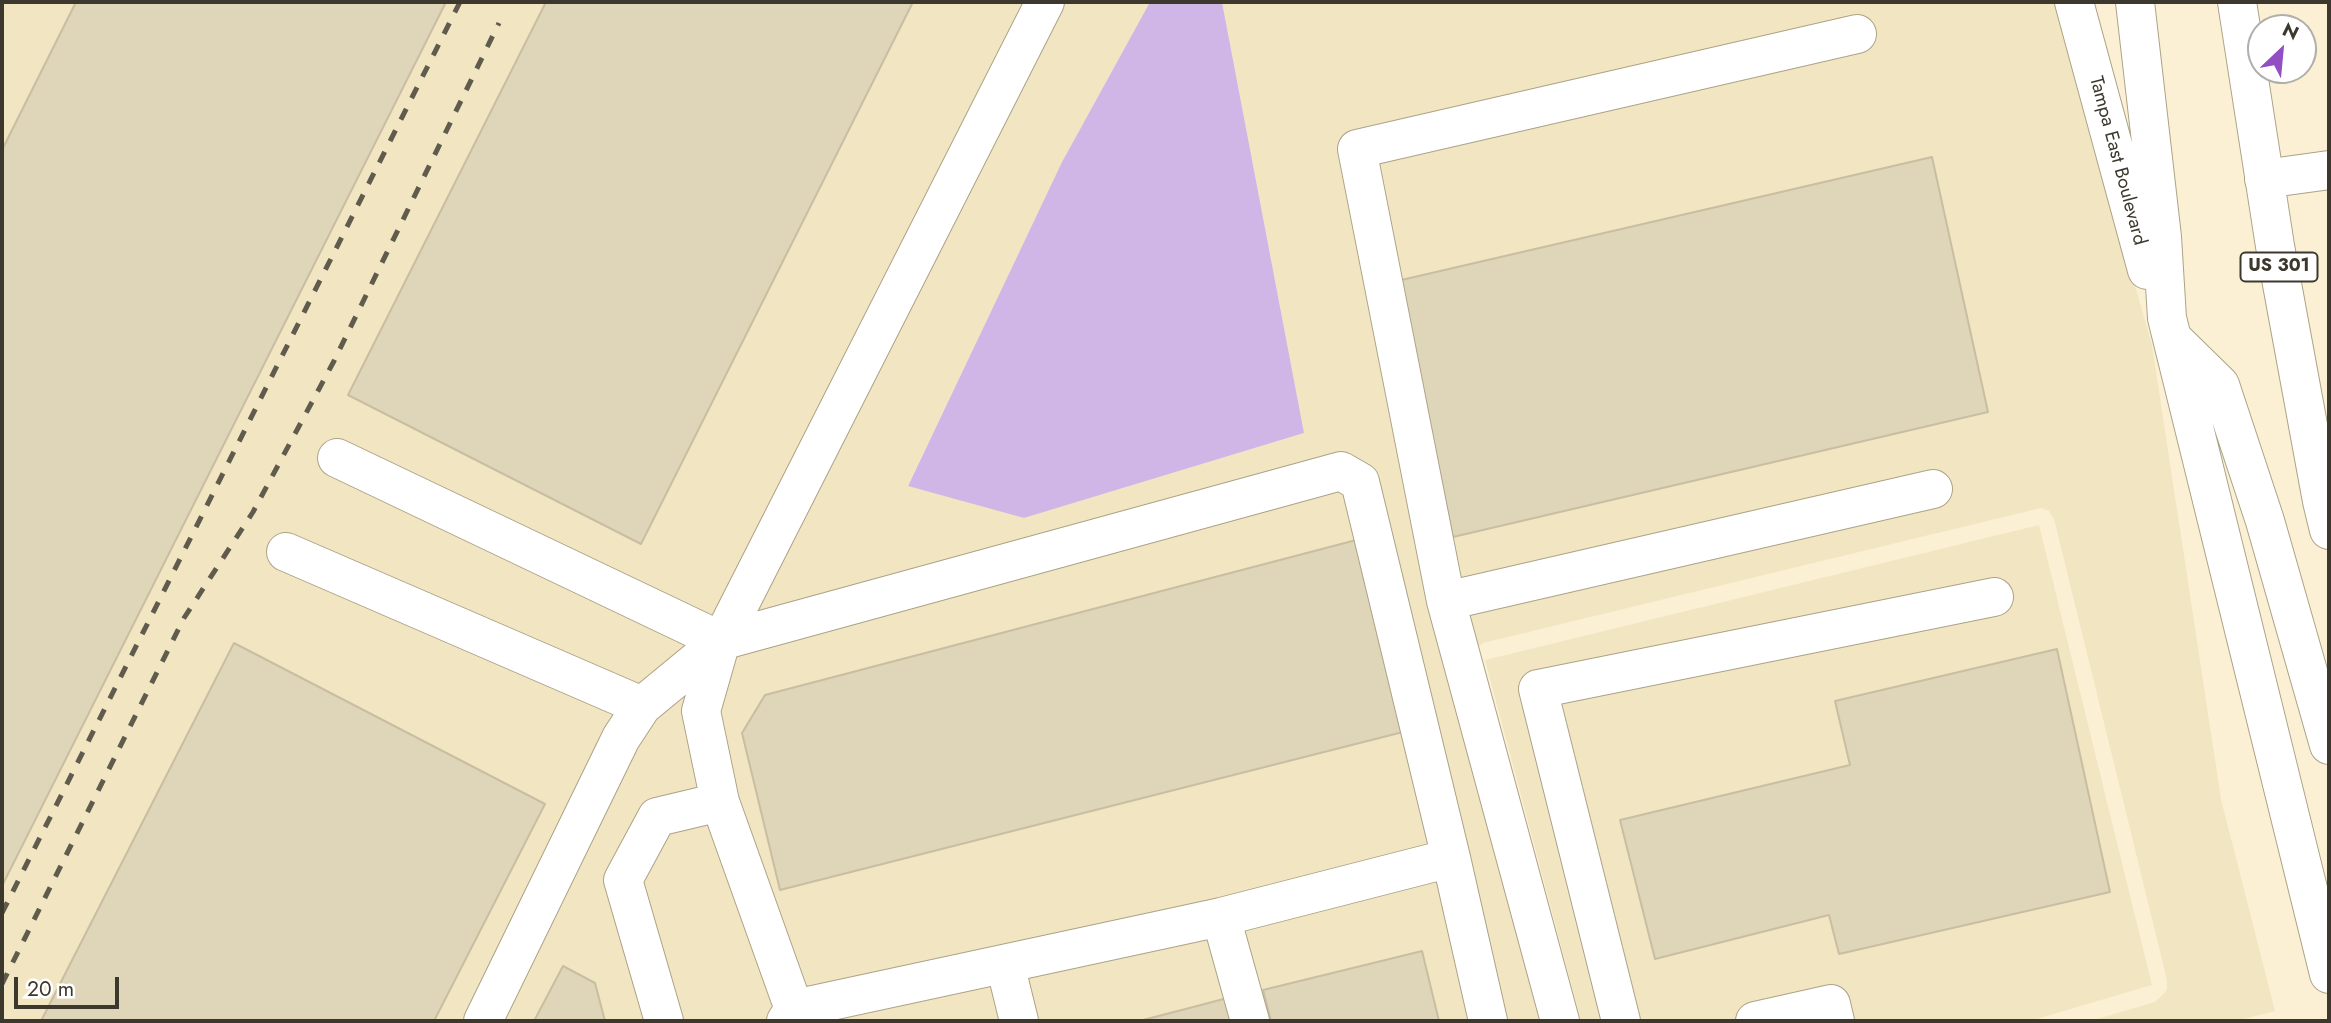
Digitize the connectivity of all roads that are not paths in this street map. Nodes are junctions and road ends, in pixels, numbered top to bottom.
1 (1045, 2) edge
2 (2074, 2) edge
3 (2135, 2) edge
4 (2237, 2) edge
5 (1857, 34) dead end
6 (2329, 170) edge
7 (2264, 179) junction
8 (2170, 328) junction
9 (337, 458) dead end
10 (1933, 489) dead end
11 (2329, 530) edge
12 (286, 552) dead end
13 (1994, 597) dead end
14 (1446, 601) junction
15 (721, 641) junction
16 (642, 706) junction
17 (2329, 745) edge
18 (720, 802) junction
19 (1451, 858) junction
20 (1221, 917) junction
21 (1005, 964) junction
22 (2329, 974) edge
23 (790, 1015) edge
24 (483, 1021) edge
25 (664, 1021) edge
26 (1019, 1021) edge
27 (1250, 1021) edge
28 (1488, 1021) edge
29 (1560, 1021) edge
30 (1620, 1021) edge
31 (1755, 1021) edge
32 (1835, 1021) edge

1 - 15 main road
2 - 8 main road, Tampa East Boulevard
3 - 8 main road
4 - 7 main road, US 301
5 - 14 main road
6 - 7 main road
7 - 11 main road, US 301
8 - 17 main road
8 - 22 main road
9 - 15 main road
10 - 14 main road
12 - 16 main road
13 - 30 main road
14 - 29 main road
15 - 16 main road
15 - 18 main road
15 - 19 main road
16 - 24 main road
18 - 23 main road
18 - 25 main road
19 - 20 main road
19 - 28 main road
20 - 21 main road
20 - 27 main road
21 - 23 main road
21 - 26 main road
31 - 32 main road

